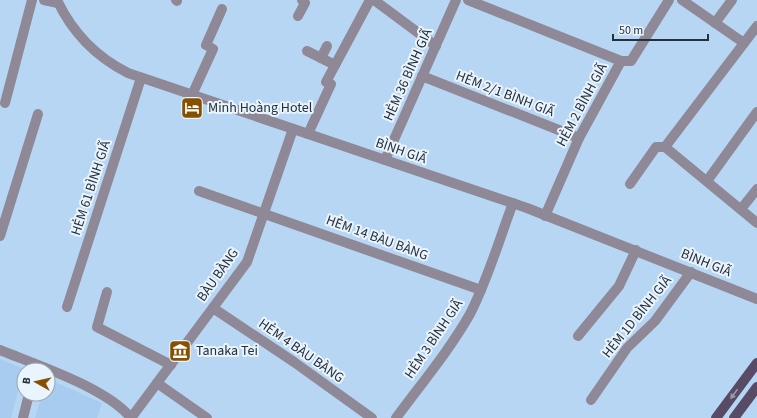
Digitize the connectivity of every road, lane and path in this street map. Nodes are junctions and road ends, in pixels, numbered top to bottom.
1 (32, 0) edge
2 (44, 0) edge
3 (302, 0) edge
4 (370, 0) edge
5 (374, 0) edge
6 (456, 0) edge
7 (468, 0) edge
8 (669, 0) edge
9 (682, 0) edge
10 (732, 0) edge
11 (58, 2) edge
12 (222, 9) dead end
13 (298, 16) dead end
14 (715, 23) junction
15 (757, 26) edge
16 (744, 43) junction
17 (327, 46) dead end
18 (436, 46) junction
19 (307, 51) dead end
20 (320, 58) junction
21 (622, 61) junction
22 (335, 65) junction
23 (422, 76) junction
24 (140, 78) junction
25 (192, 95) junction
26 (5, 103) dead end
27 (757, 112) edge
28 (38, 114) dead end
29 (293, 129) junction
30 (308, 134) junction
31 (579, 138) junction
32 (665, 147) junction
33 (385, 160) junction
34 (707, 181) junction
35 (630, 184) dead end
36 (757, 189) edge
37 (199, 191) dead end
38 (513, 204) junction
39 (741, 210) junction
40 (264, 213) junction
41 (545, 216) junction
42 (757, 223) edge
43 (0, 236) edge
44 (636, 250) junction
45 (691, 272) junction
46 (481, 290) junction
47 (107, 292) dead end
48 (757, 299) edge
49 (67, 307) dead end
50 (213, 308) junction
51 (578, 336) dead end
52 (0, 350) edge
53 (25, 362) edge
54 (171, 364) junction
55 (755, 369) edge
56 (56, 376) edge
57 (157, 383) junction
58 (757, 387) edge
59 (592, 400) dead end
60 (27, 402) edge
61 (23, 418) edge
62 (131, 418) edge
63 (207, 418) edge
64 (372, 418) edge
65 (396, 418) edge
66 (716, 418) edge
67 (734, 418) edge

1 - 26 street
2 - 11 street, BÌNH GIÃ
3 - 13 street
4 - 22 street
5 - 18 street
6 - 18 street, HẺM 36 BÌNH GIÃ
7 - 21 street
8 - 21 street, HẺM 2 BÌNH GIÃ
9 - 14 street
10 - 14 street
11 - 24 street, BÌNH GIÃ
12 - 25 street
14 - 16 street
15 - 16 street
16 - 32 street
17 - 20 street
18 - 23 street, HẺM 36 BÌNH GIÃ
19 - 20 street
20 - 22 street
21 - 31 street, HẺM 2 BÌNH GIÃ
22 - 30 street
23 - 31 street, HẺM 2/1 BÌNH GIÃ
23 - 33 street, HẺM 36 BÌNH GIÃ
24 - 25 street, BÌNH GIÃ
24 - 49 street, HẺM 61 BÌNH GIÃ
25 - 29 street, BÌNH GIÃ
27 - 34 street
28 - 43 street
29 - 30 street, BÌNH GIÃ
29 - 40 street, BÀU BÀNG
30 - 33 street, BÌNH GIÃ
31 - 41 street, HẺM 2 BÌNH GIÃ
32 - 34 street
32 - 35 street
33 - 38 street, BÌNH GIÃ
34 - 39 street
36 - 39 street
37 - 40 street, HẺM 14 BÀU BÀNG
38 - 41 street, BÌNH GIÃ
38 - 46 street, HẺM 3 BÌNH GIÃ
39 - 42 street
40 - 46 street, HẺM 14 BÀU BÀNG
40 - 50 street, BÀU BÀNG
41 - 44 street, BÌNH GIÃ
44 - 45 street, BÌNH GIÃ
44 - 51 street
45 - 48 street, BÌNH GIÃ
45 - 59 street, HẺM 1D BÌNH GIÃ
46 - 65 street, HẺM 3 BÌNH GIÃ
47 - 54 street
50 - 54 street, BÀU BÀNG
50 - 64 street, HẺM 4 BÀU BÀNG
52 - 53 street
54 - 57 street, BÀU BÀNG
55 -> 66 main road
56 - 62 street
57 - 62 street, BÀU BÀNG
57 - 63 street
58 - 67 main road
60 - 61 street

